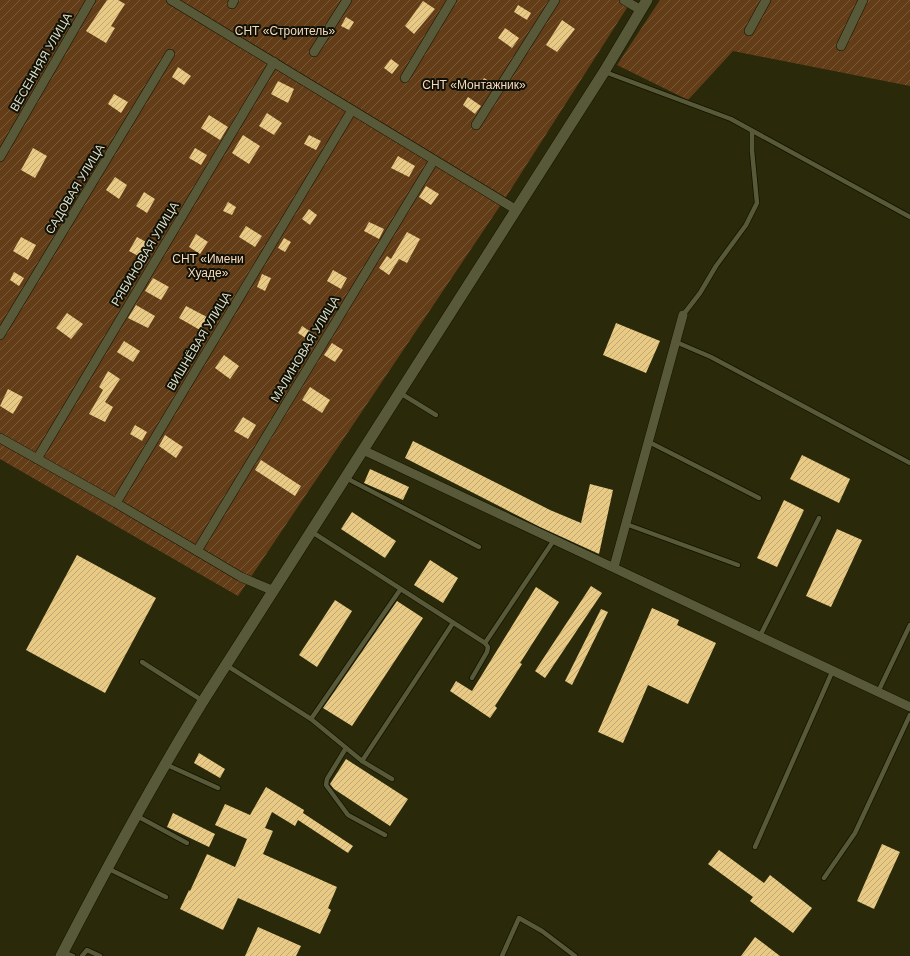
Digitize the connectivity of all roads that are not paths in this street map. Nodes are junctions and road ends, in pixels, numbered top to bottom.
1 (91, 0) edge
2 (171, 0) edge
3 (347, 0) edge
4 (452, 0) edge
5 (555, 0) edge
6 (624, 0) edge
7 (647, 0) edge
8 (766, 0) edge
9 (863, 0) edge
10 (641, 10) junction
11 (749, 31) dead end
12 (841, 46) dead end
13 (314, 52) dead end
14 (170, 54) dead end
15 (274, 62) junction
16 (604, 72) junction
17 (405, 78) dead end
18 (352, 110) junction
19 (476, 125) dead end
20 (752, 131) junction
21 (0, 157) edge
22 (434, 160) junction
23 (515, 209) junction
24 (910, 217) edge
25 (683, 315) joint
26 (0, 335) edge
27 (676, 342) junction
28 (399, 393) junction
29 (436, 415) dead end
30 (0, 438) edge
31 (649, 442) junction
32 (363, 450) junction
33 (37, 458) junction
34 (910, 463) edge
35 (346, 478) junction
36 (758, 498) dead end
37 (116, 503) junction
38 (819, 518) dead end
39 (626, 524) junction
40 (312, 532) junction
41 (555, 539) junction
42 (479, 547) dead end
43 (197, 550) junction
44 (738, 565) dead end
45 (614, 567) junction
46 (400, 590) junction
47 (274, 591) junction
48 (454, 623) junction
49 (910, 626) edge
50 (760, 636) junction
51 (485, 643) junction
52 (142, 662) dead end
53 (226, 665) junction
54 (834, 670) junction
55 (472, 678) dead end
56 (878, 692) junction
57 (203, 701) junction
58 (910, 707) edge
59 (910, 715) edge
60 (312, 719) junction
61 (346, 748) junction
62 (362, 761) junction
63 (165, 764) junction
64 (392, 779) dead end
65 (218, 788) dead end
66 (136, 815) junction
67 (385, 835) dead end
68 (187, 842) dead end
69 (755, 847) dead end
70 (107, 868) junction
71 (824, 878) dead end
72 (166, 897) dead end
73 (66, 955) edge
74 (82, 956) edge
75 (100, 956) edge
76 (502, 956) edge
77 (575, 956) edge

1 - 21 street, ВЕСЕННЯЯ УЛИЦА
2 - 15 street
3 - 13 street
4 - 17 street
5 - 19 street
6 - 10 street
7 - 10 street
8 - 11 street
9 - 12 street
10 - 16 street
14 - 26 street, САДОВАЯ УЛИЦА
15 - 18 street
15 - 33 street, РЯБИНОВАЯ УЛИЦА
16 - 20 lane
16 - 23 street
18 - 22 street
18 - 37 street, ВИШНЁВАЯ УЛИЦА
20 - 24 lane
20 - 25 lane
22 - 23 street
22 - 43 street, МАЛИНОВАЯ УЛИЦА
23 - 28 street
25 - 27 street
27 - 31 street
27 - 34 lane
28 - 29 lane
28 - 32 street
30 - 33 street
31 - 36 lane
31 - 39 street
32 - 35 street
32 - 41 street
33 - 37 street
35 - 40 street
35 - 42 lane
37 - 43 street
38 - 50 lane
39 - 44 lane
39 - 45 street
40 - 46 lane
40 - 47 street
41 - 45 street
41 - 51 lane
43 - 47 street
45 - 50 street
46 - 48 lane
46 - 60 lane
47 - 53 street
48 - 51 lane
48 - 62 lane
49 - 56 lane
50 - 54 street
51 - 55 lane
52 - 57 lane
53 - 57 street
53 - 60 lane
54 - 56 street
54 - 69 lane
56 - 58 street
57 - 63 street
59 - 71 lane
60 - 61 lane
61 - 62 lane
61 - 67 lane
62 - 64 lane
63 - 65 lane
63 - 66 street
66 - 68 lane
66 - 70 street
70 - 72 lane
70 - 73 street
74 - 75 lane
76 - 77 lane

